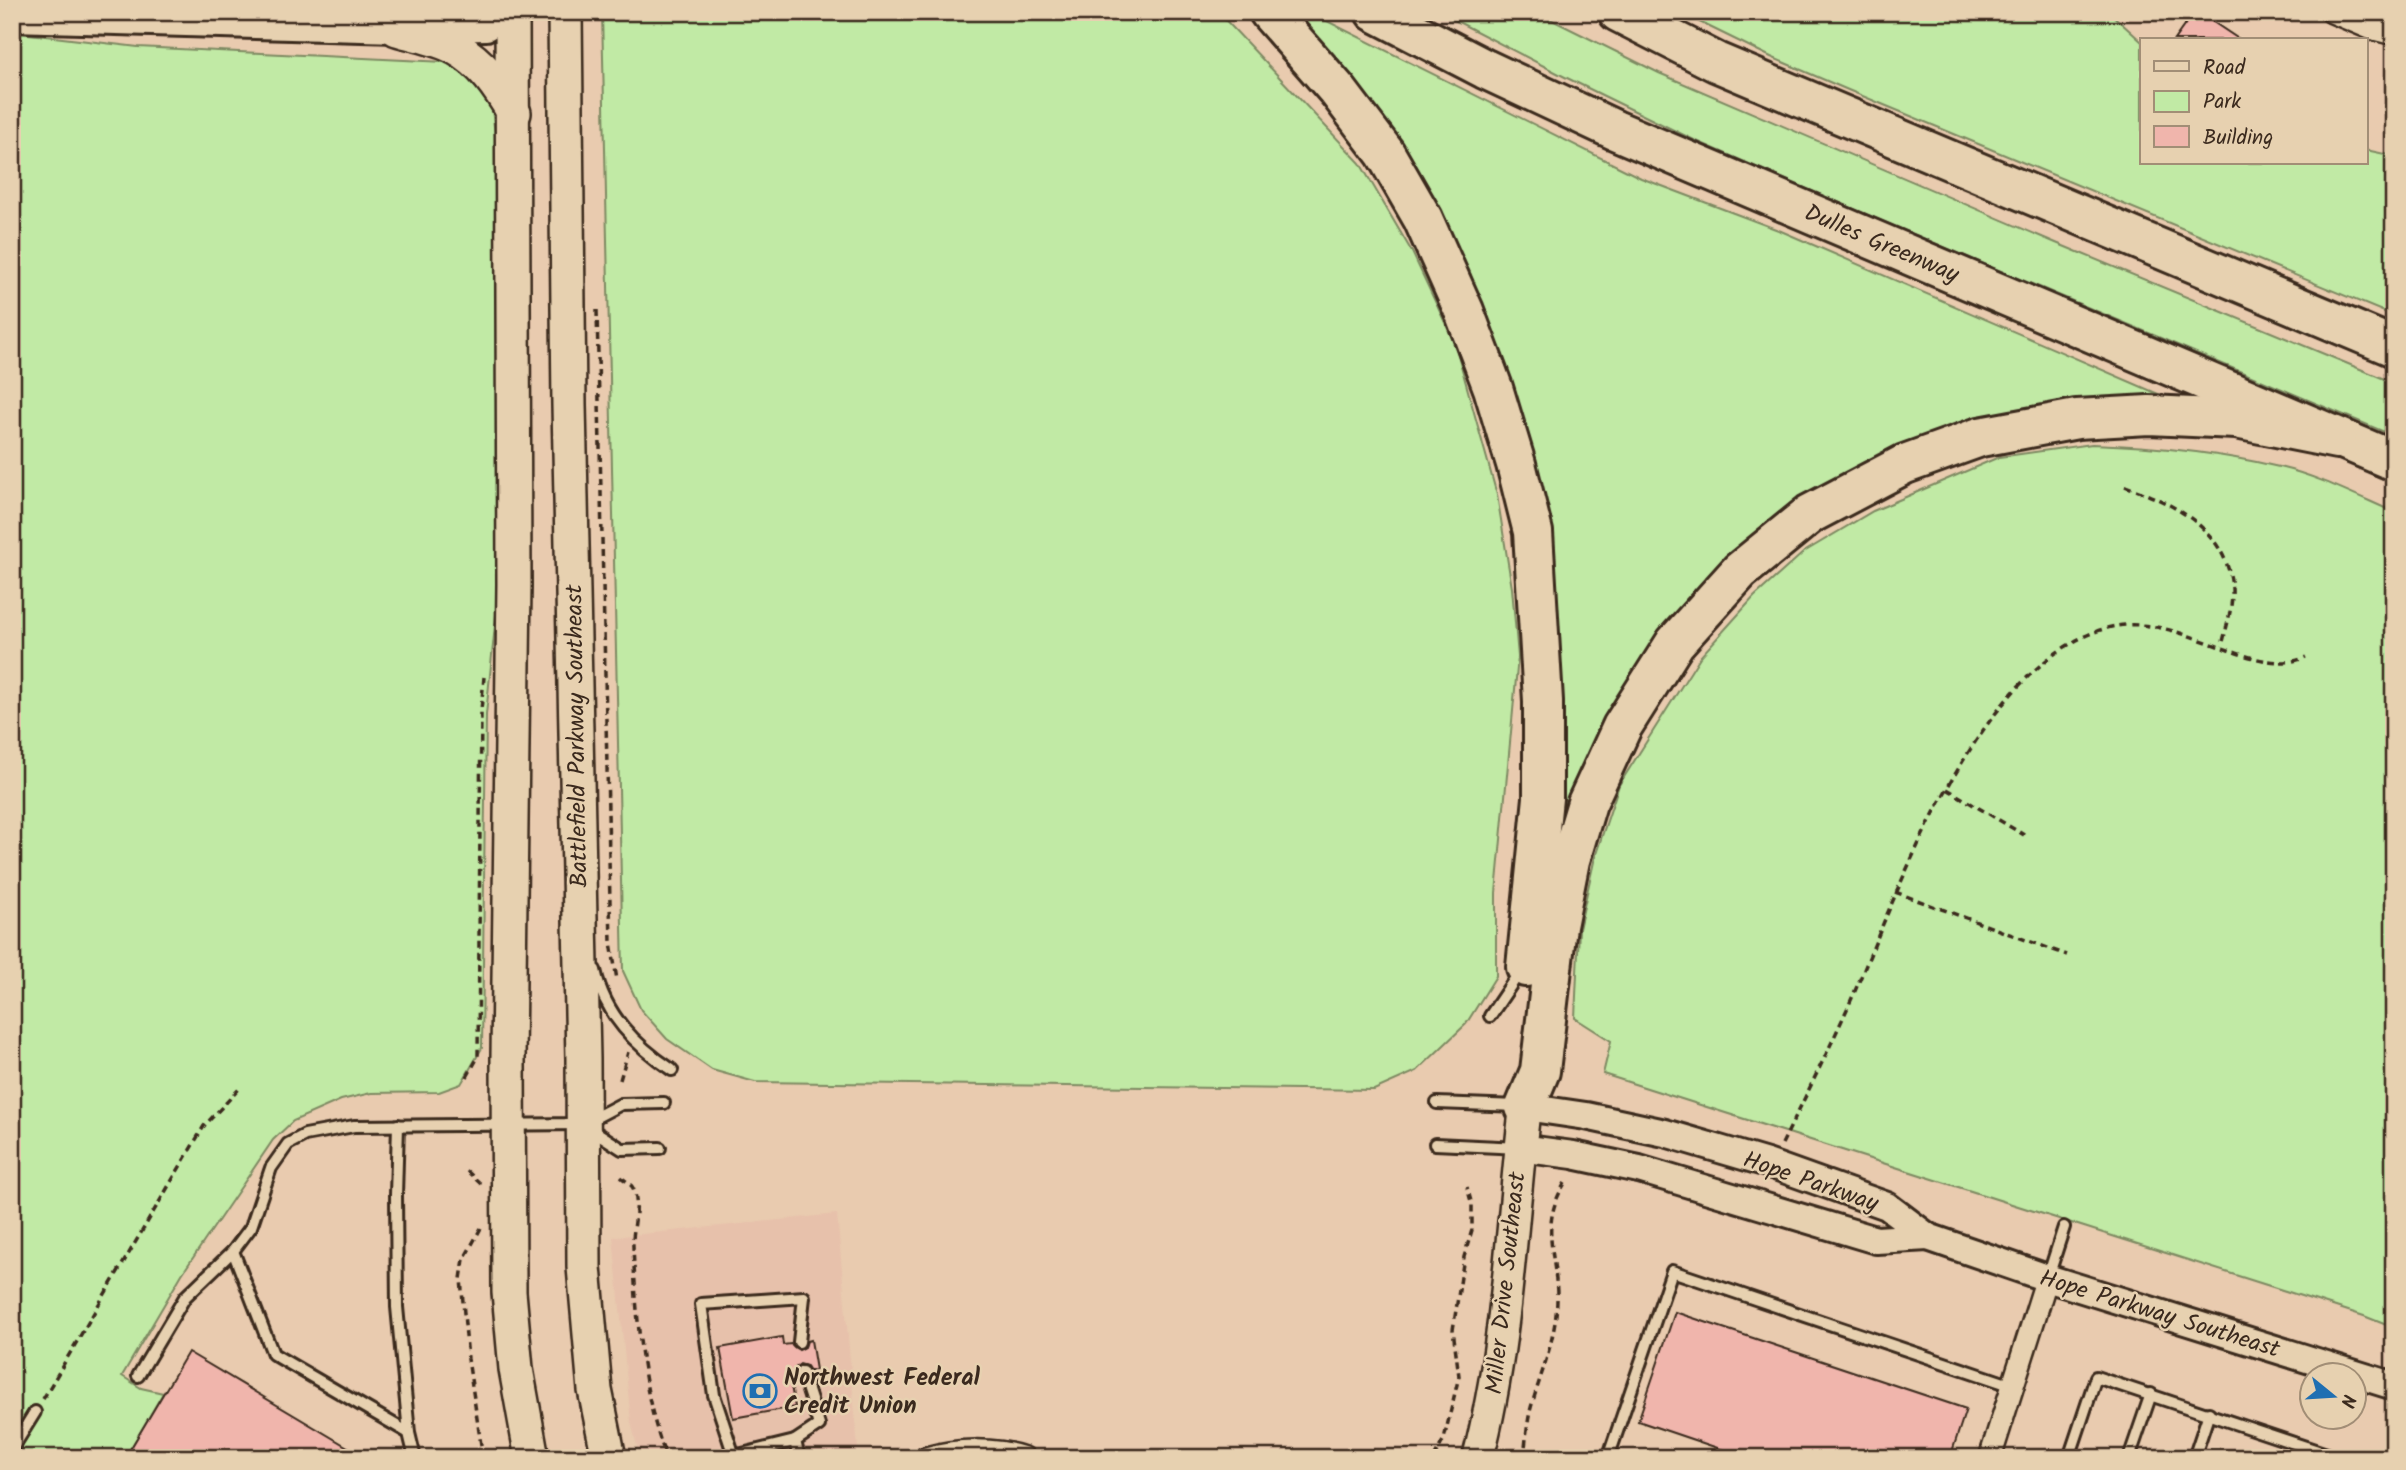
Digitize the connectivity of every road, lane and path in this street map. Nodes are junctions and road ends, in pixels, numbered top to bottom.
1 (511, 12) edge
2 (565, 12) edge
3 (1269, 12) edge
4 (1375, 12) edge
5 (1618, 12) edge
6 (2332, 12) edge
7 (12, 18) edge
8 (397, 29) junction
9 (2394, 34) edge
10 (514, 113) junction
11 (597, 303) dead end
12 (2394, 348) edge
13 (2337, 439) junction
14 (2394, 461) edge
15 (2125, 486) dead end
16 (2222, 646) junction
17 (2306, 657) dead end
18 (1947, 789) junction
19 (2024, 835) dead end
20 (580, 884) junction
21 (1895, 892) junction
22 (1528, 951) junction
23 (2067, 956) dead end
24 (620, 988) dead end
25 (1490, 1016) dead end
26 (672, 1070) dead end
27 (240, 1088) dead end
28 (1437, 1102) dead end
29 (664, 1103) dead end
30 (1525, 1107) junction
31 (508, 1123) junction
32 (583, 1124) junction
33 (398, 1125) junction
34 (1435, 1144) dead end
35 (660, 1148) dead end
36 (1520, 1148) junction
37 (1772, 1164) junction
38 (467, 1171) dead end
39 (621, 1177) dead end
40 (1565, 1183) dead end
41 (1467, 1186) dead end
42 (485, 1191) dead end
43 (484, 1219) dead end
44 (2064, 1227) dead end
45 (1928, 1237) junction
46 (233, 1251) junction
47 (2047, 1278) junction
48 (799, 1342) dead end
49 (802, 1372) dead end
50 (138, 1376) dead end
51 (2013, 1386) junction
52 (2394, 1386) edge
53 (2151, 1394) junction
54 (35, 1412) joint
55 (2209, 1413) junction
56 (409, 1433) junction
57 (795, 1441) junction
58 (12, 1449) edge
59 (415, 1458) edge
60 (483, 1458) edge
61 (532, 1458) edge
62 (610, 1458) edge
63 (667, 1458) edge
64 (799, 1458) edge
65 (926, 1458) edge
66 (1024, 1458) edge
67 (1434, 1458) edge
68 (1478, 1458) edge
69 (1524, 1458) edge
70 (1608, 1458) edge
71 (1990, 1458) edge
72 (2069, 1458) edge
73 (2129, 1458) edge
74 (2194, 1458) edge
75 (2339, 1458) edge

1 - 8 street
1 - 10 main road
2 - 20 main road, Battlefield Parkway Southeast
3 - 22 highway
4 - 13 highway, Dulles Greenway
5 - 12 highway
6 - 9 street
7 - 8 street
8 - 10 main road
10 - 31 main road
11 - 24 path
13 - 14 highway, Dulles Greenway
13 - 30 highway
15 - 16 path
16 - 17 path
16 - 18 path
18 - 19 path
18 - 21 path
20 - 26 lane
20 - 32 main road, Battlefield Parkway Southeast
21 - 23 path
21 - 37 path
22 - 25 lane
22 - 30 highway
27 - 54 path
28 - 30 lane, Hope Parkway
29 - 32 lane
30 - 36 main road, Miller Drive Southeast
30 - 37 street, Hope Parkway
31 - 32 lane
31 - 33 lane
31 - 61 main road
32 - 35 lane
32 - 62 main road, Battlefield Parkway Southeast
33 - 46 lane
33 - 56 lane
34 - 36 lane, Hope Parkway
36 - 45 street, Hope Parkway
36 - 68 main road, Miller Drive Southeast
37 - 45 street, Hope Parkway
38 - 42 path
39 - 63 path
40 - 69 path
41 - 67 path
43 - 60 path
44 - 47 lane
45 - 47 street, Hope Parkway Southeast
46 - 50 lane
46 - 56 lane
47 - 51 street
47 - 52 street, Hope Parkway Southeast
48 - 57 lane
49 - 57 lane
51 - 70 lane
51 - 71 street
53 - 55 lane
53 - 72 lane
53 - 73 lane
54 - 58 lane
55 - 74 lane
55 - 75 lane
56 - 59 lane
57 - 64 lane
65 - 66 street

